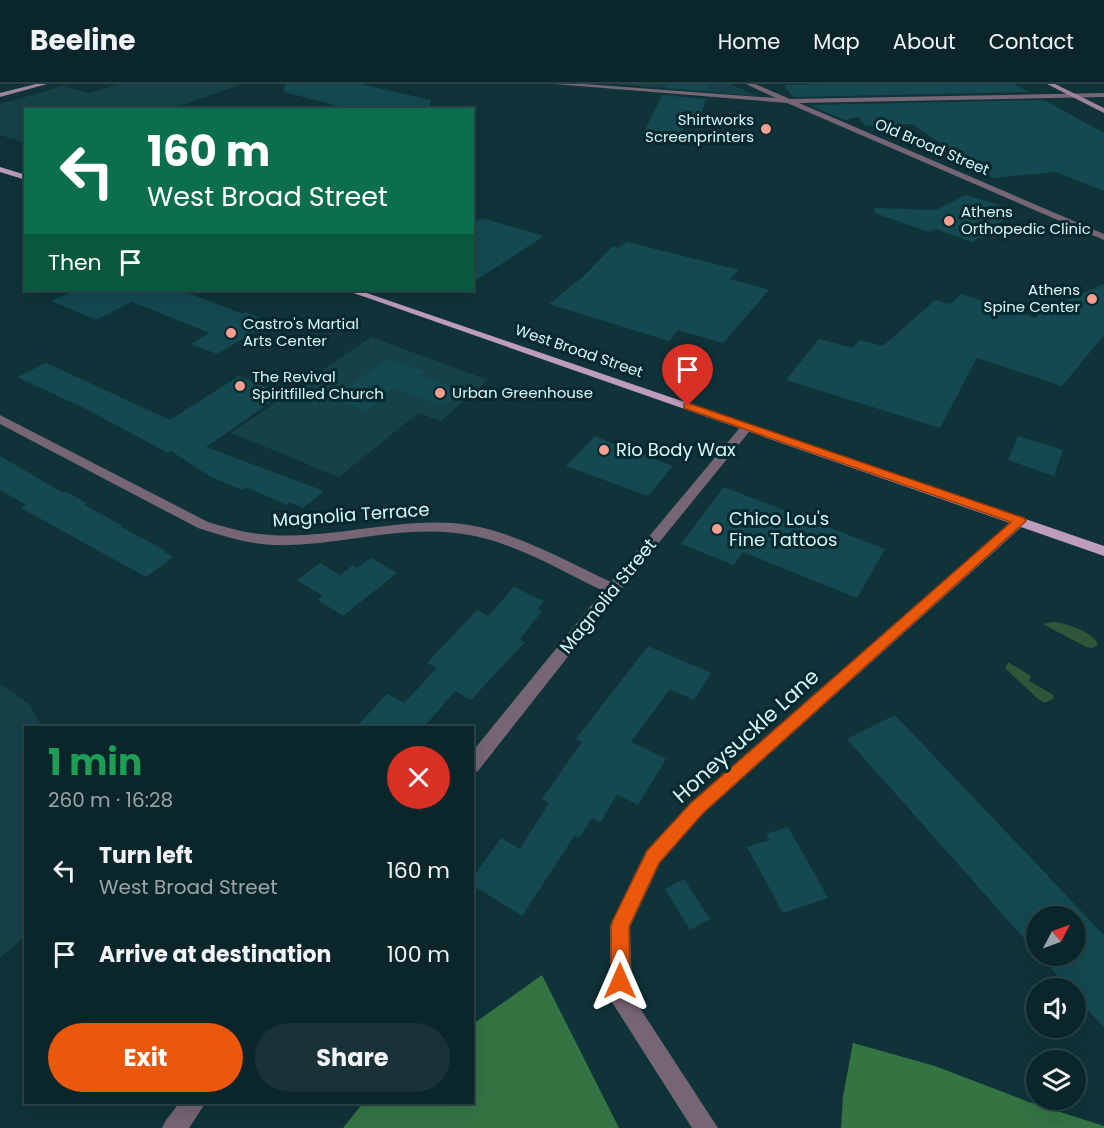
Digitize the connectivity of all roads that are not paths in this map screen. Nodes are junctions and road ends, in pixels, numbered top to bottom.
1 (44, 84) edge
2 (557, 84) edge
3 (749, 84) edge
4 (1050, 84) edge
5 (0, 95) edge
6 (1104, 95) edge
7 (1074, 96) junction
8 (790, 101) junction
9 (1104, 111) edge
10 (0, 169) edge
11 (24, 177) edge
12 (1104, 237) edge
13 (353, 291) edge
14 (0, 419) edge
15 (747, 427) junction
16 (1020, 521) junction
17 (1104, 551) edge
18 (613, 589) junction
19 (474, 763) edge
20 (193, 1104) edge
21 (174, 1128) edge
22 (706, 1128) edge

1 - 5 street
2 - 8 street
3 - 8 street, Old Broad Street
4 - 7 street
6 - 7 street
7 - 8 street
7 - 9 street
8 - 12 street, Old Broad Street
10 - 11 main road
13 - 15 main road, West Broad Street
14 - 18 street, Magnolia Terrace
15 - 16 main road, West Broad Street
15 - 18 street, Magnolia Street
16 - 17 main road, West Broad Street
16 - 22 street, Honeysuckle Lane
18 - 19 street, Magnolia Street
20 - 21 street

